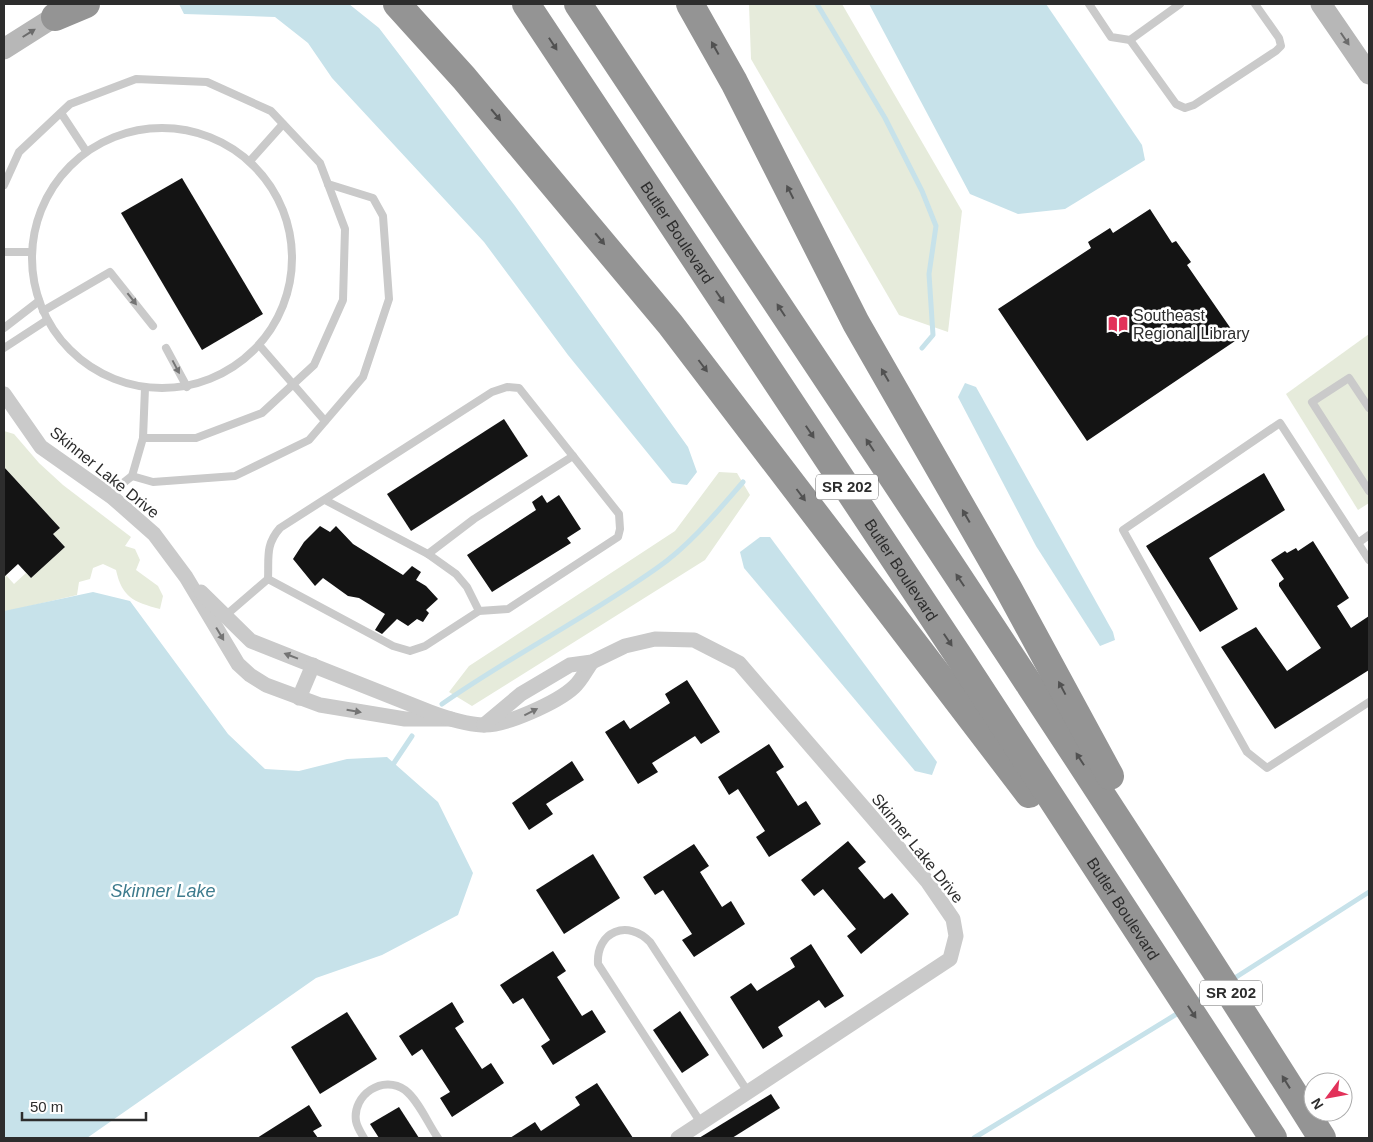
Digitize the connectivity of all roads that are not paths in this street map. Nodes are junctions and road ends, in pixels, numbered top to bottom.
1 (86, 4) edge
2 (397, 4) edge
3 (415, 4) edge
4 (526, 4) edge
5 (578, 4) edge
6 (690, 4) edge
7 (1089, 4) edge
8 (1180, 4) edge
9 (1255, 4) edge
10 (1321, 4) edge
11 (65, 11) edge
12 (1130, 40) junction
13 (4, 50) edge
14 (1369, 72) edge
15 (464, 78) junction
16 (61, 112) junction
17 (283, 124) junction
18 (86, 151) junction
19 (250, 161) junction
20 (328, 184) junction
21 (4, 185) edge
22 (4, 252) edge
23 (31, 252) junction
24 (39, 301) junction
25 (43, 311) junction
26 (47, 320) junction
27 (153, 326) dead end
28 (4, 328) edge
29 (260, 346) junction
30 (4, 348) edge
31 (166, 348) dead end
32 (292, 385) junction
33 (187, 387) junction
34 (144, 388) junction
35 (4, 394) edge
36 (1369, 408) edge
37 (324, 421) junction
38 (143, 438) junction
39 (573, 456) junction
40 (132, 476) junction
41 (1369, 491) edge
42 (108, 495) junction
43 (325, 500) junction
44 (1369, 535) edge
45 (1358, 543) junction
46 (428, 554) junction
47 (1369, 560) edge
48 (186, 577) junction
49 (268, 579) junction
50 (479, 611) junction
51 (225, 616) junction
52 (592, 662) junction
53 (313, 665) junction
54 (299, 698) junction
55 (1369, 702) edge
56 (451, 719) junction
57 (484, 725) junction
58 (1202, 947) junction
59 (1166, 972) junction
60 (748, 1092) junction
61 (701, 1123) junction
62 (364, 1138) edge
63 (438, 1138) edge
64 (678, 1138) edge
65 (1273, 1138) edge
66 (1322, 1138) edge

1 - 11 highway
2 - 15 highway
3 - 15 highway
4 -> 59 highway, Butler Boulevard / SR 202
58 -> 5 highway, SR 202
58 -> 6 highway
7 - 12 lane
8 - 12 lane
9 - 12 lane
10 -> 14 main road
13 -> 11 main road
15 -> 59 highway
16 - 17 lane
16 - 18 lane
16 - 21 lane
17 - 19 lane
17 - 20 lane
18 - 19 lane
18 - 23 lane
19 - 29 lane
20 - 32 lane
20 - 37 lane
22 - 23 lane
23 - 24 lane
24 - 25 lane
24 - 28 lane
25 - 26 lane
25 -> 27 lane
26 - 30 lane
26 - 34 lane
29 - 32 lane
29 - 33 lane
31 -> 33 lane
32 - 37 lane
32 - 38 lane
33 - 34 lane
34 - 38 lane
35 - 42 street, Skinner Lake Drive
36 - 41 lane
37 - 40 lane
38 - 40 lane
39 - 43 lane
39 - 46 lane
39 - 50 lane
40 - 42 lane
42 - 48 street, Skinner Lake Drive
43 - 46 lane
43 - 49 lane
44 - 45 lane
45 - 47 lane
45 - 55 lane
46 - 50 lane
48 - 51 street, Skinner Lake Drive
48 -> 54 street, Skinner Lake Drive
49 - 50 lane
49 - 51 lane
53 -> 51 street, Skinner Lake Drive
52 - 57 street, Skinner Lake Drive
57 -> 52 street, Skinner Lake Drive
52 - 60 street, Skinner Lake Drive
53 - 54 street
53 - 56 street, Skinner Lake Drive
54 -> 56 street, Skinner Lake Drive
56 - 57 street, Skinner Lake Drive
66 -> 58 highway, SR 202
59 -> 65 highway, Butler Boulevard / SR 202
60 - 61 street, Skinner Lake Drive
60 - 61 lane
61 - 64 street, Skinner Lake Drive
62 - 63 lane

